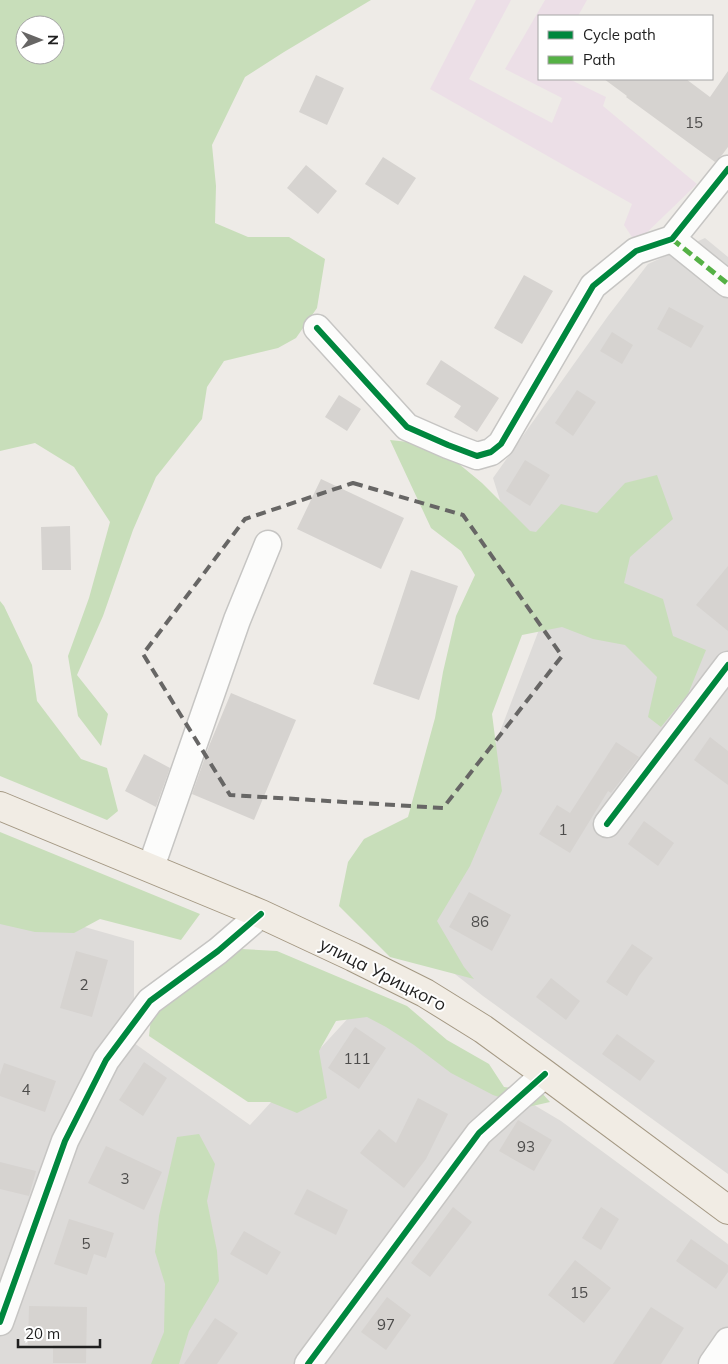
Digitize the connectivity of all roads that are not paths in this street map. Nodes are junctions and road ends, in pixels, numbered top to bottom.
1 (728, 169) edge
2 (672, 239) junction
3 (728, 284) edge
4 (317, 328) dead end
5 (268, 544) dead end
6 (728, 665) edge
7 (0, 806) edge
8 (607, 824) dead end
9 (151, 867) junction
10 (261, 914) junction
11 (545, 1074) junction
12 (728, 1210) edge
13 (0, 1322) edge
14 (728, 1341) edge
15 (308, 1364) edge
16 (712, 1364) edge

1 - 2 street
2 - 3 street
2 - 4 street
5 - 9 street
6 - 8 street
7 - 9 main road, улица Урицкого
9 - 10 main road, улица Урицкого
10 - 11 main road, улица Урицкого
10 - 13 street
11 - 12 main road, улица Урицкого
11 - 15 street
14 - 16 street

